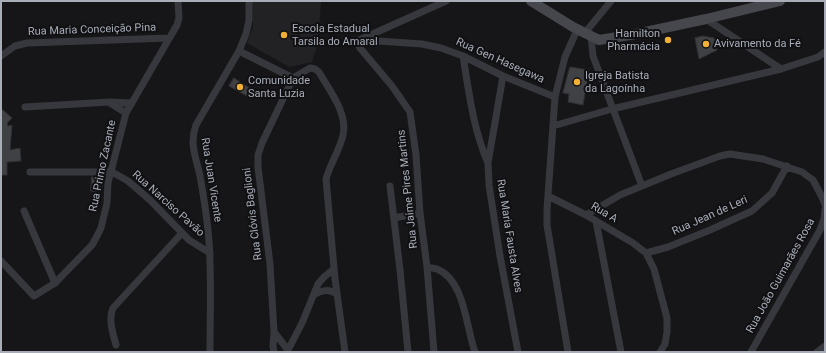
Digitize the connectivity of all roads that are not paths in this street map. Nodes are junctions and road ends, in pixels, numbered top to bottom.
1 (178, 1) edge
2 (249, 1) edge
3 (446, 1) edge
4 (530, 1) edge
5 (611, 1) edge
6 (780, 1) edge
7 (706, 19) junction
8 (584, 33) junction
9 (169, 38) junction
10 (360, 41) junction
11 (239, 51) junction
12 (825, 52) edge
13 (1, 56) edge
14 (463, 56) junction
15 (781, 69) junction
16 (503, 76) junction
17 (293, 78) junction
18 (555, 97) junction
19 (110, 102) junction
20 (132, 103) junction
21 (26, 107) dead end
22 (612, 109) junction
23 (126, 113) junction
24 (553, 126) junction
25 (488, 163) junction
26 (787, 166) junction
27 (30, 172) dead end
28 (112, 172) junction
29 (390, 186) dead end
30 (642, 186) junction
31 (548, 196) junction
32 (825, 206) edge
33 (825, 209) edge
34 (24, 210) dead end
35 (420, 213) junction
36 (586, 215) junction
37 (394, 218) junction
38 (596, 222) junction
39 (182, 233) junction
40 (210, 253) junction
41 (646, 254) junction
42 (1, 261) edge
43 (427, 267) junction
44 (334, 269) junction
45 (55, 283) junction
46 (315, 294) junction
47 (337, 294) junction
48 (274, 332) junction
49 (116, 346) dead end
50 (825, 346) edge
51 (287, 351) edge
52 (210, 352) edge
53 (274, 352) edge
54 (345, 352) edge
55 (408, 352) edge
56 (434, 352) edge
57 (476, 352) edge
58 (518, 352) edge
59 (568, 352) edge
60 (621, 352) edge
61 (660, 352) edge
62 (751, 352) edge
63 (817, 352) edge

1 - 9 street, Rua Primo Zacante
2 - 11 street, Rua Juan Vicente
3 - 10 street
4 - 8 main road
5 - 8 street
6 - 7 main road
7 - 8 main road
7 - 15 street
8 - 18 street
8 - 22 street
9 - 13 street, Rua Maria Conceição Pina
9 - 20 street, Rua Primo Zacante
10 - 14 street, Rua Gen Hasegawa
10 - 35 street, Rua Jaime Pires Martins
11 - 17 street
11 - 40 street, Rua Juan Vicente
12 - 15 street
14 - 16 street, Rua Gen Hasegawa
14 - 25 street
15 - 22 street
16 - 18 street, Rua Gen Hasegawa
16 - 25 street, Rua Maria Fausta Alves
17 - 44 street
17 - 48 street, Rua Clóvis Baglioni
18 - 24 street
19 - 20 street
19 - 21 street
19 - 23 street
20 - 23 street, Rua Primo Zacante
22 - 24 street
22 - 30 street
23 - 28 street, Rua Primo Zacante
24 - 31 street
25 - 58 street, Rua Maria Fausta Alves
26 - 30 street
26 - 32 street
26 - 41 street, Rua Jean de Leri
27 - 28 street
28 - 39 street, Rua Narciso Pavão
28 - 45 street, Rua Primo Zacante
29 - 37 street
30 - 36 street
31 - 36 street, Rua A
31 - 59 street
33 - 62 street, Rua João Guimarães Rosa
34 - 45 street
35 - 37 street
35 - 43 street, Rua Jaime Pires Martins
36 - 38 street, Rua A
37 - 55 street
38 - 41 street, Rua A
38 - 60 street
39 - 40 street, Rua Narciso Pavão
39 - 49 street
40 - 52 street, Rua Juan Vicente
41 - 61 street
42 - 45 street, Rua Primo Zacante
43 - 56 street, Rua Jaime Pires Martins
43 - 57 street
44 - 46 street
44 - 47 street
46 - 47 street
46 - 51 street
47 - 54 street
48 - 51 street
48 - 53 street, Rua Clóvis Baglioni
50 - 63 street

